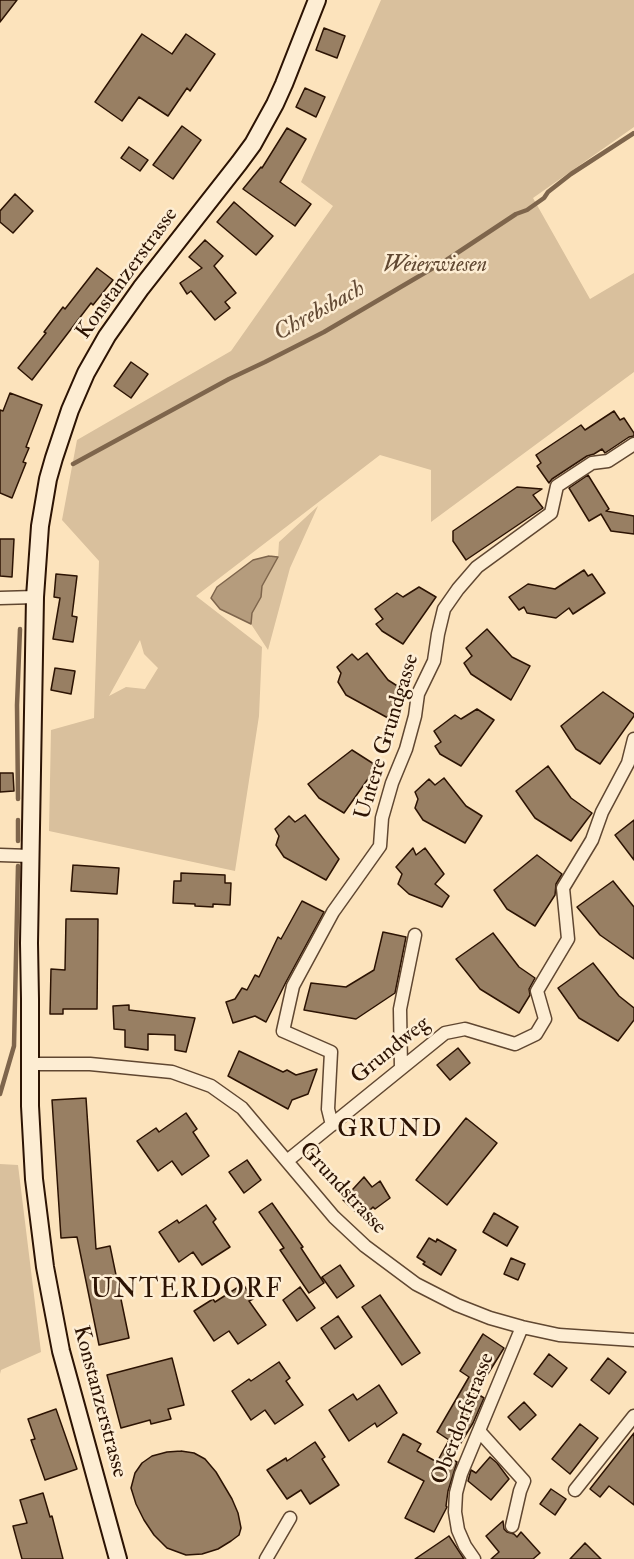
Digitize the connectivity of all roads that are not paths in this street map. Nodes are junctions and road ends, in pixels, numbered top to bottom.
1 (317, 0) edge
2 (634, 444) edge
3 (35, 597) junction
4 (0, 598) edge
5 (634, 739) edge
6 (0, 855) edge
7 (30, 856) junction
8 (415, 935) dead end
9 (30, 1064) junction
10 (401, 1068) junction
11 (332, 1125) junction
12 (287, 1161) junction
13 (522, 1327) junction
14 (634, 1340) edge
15 (634, 1416) edge
16 (480, 1431) junction
17 (574, 1490) dead end
18 (290, 1518) dead end
19 (512, 1526) dead end
20 (118, 1559) edge
21 (266, 1559) edge
22 (474, 1559) edge

1 - 3 main road, Konstanzerstrasse
2 - 11 street, Untere Grundgasse
3 - 4 street
3 - 7 main road, Konstanzerstrasse
5 - 10 street, Grundweg
6 - 7 street
7 - 9 main road, Konstanzerstrasse
8 - 10 street
9 - 12 street, Grundstrasse
9 - 20 main road, Konstanzerstrasse
10 - 11 street, Grundweg
11 - 12 street, Grundweg
12 - 13 street, Grundstrasse
13 - 14 street, Grundstrasse
13 - 16 street, Oberdorfstrasse
15 - 17 street
16 - 19 street
16 - 22 street, Oberdorfstrasse
18 - 21 street

